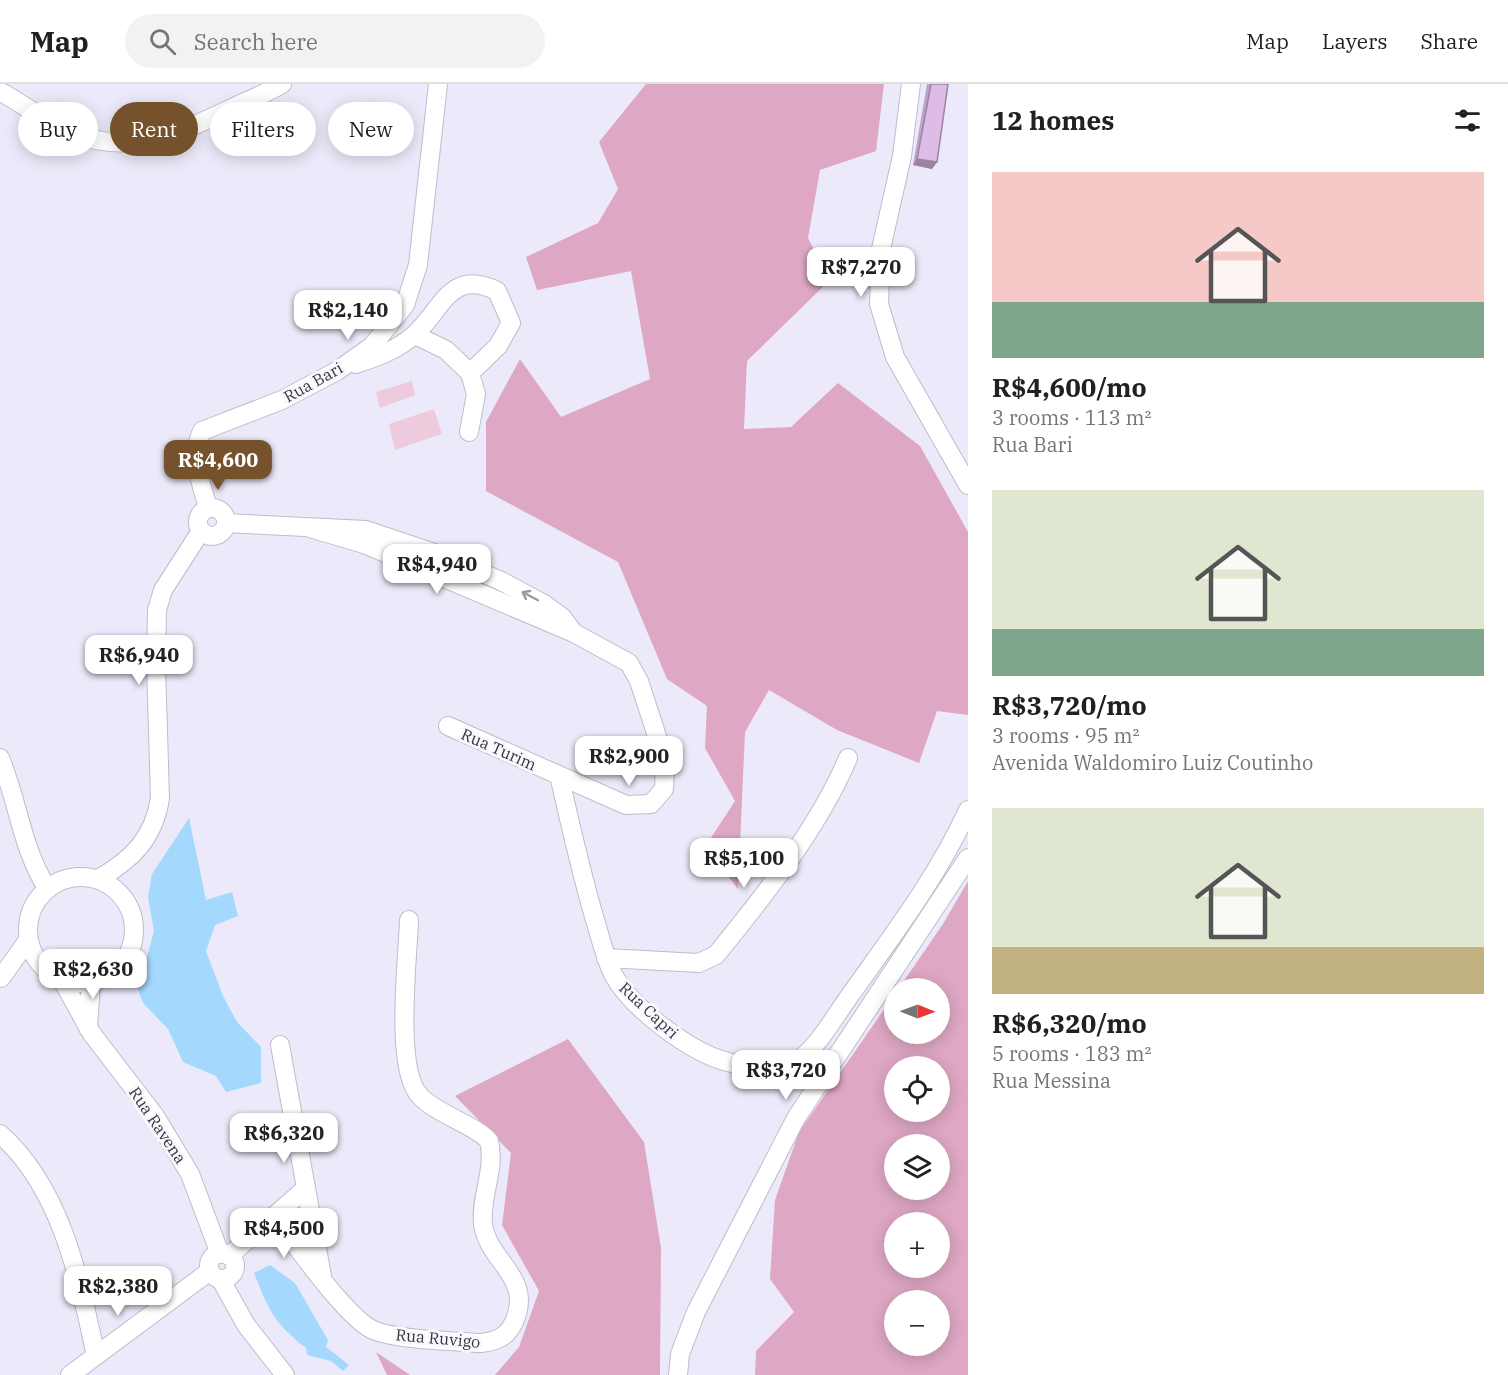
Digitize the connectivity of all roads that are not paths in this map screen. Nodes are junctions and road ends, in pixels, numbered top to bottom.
1 (282, 84) edge
2 (438, 84) edge
3 (911, 84) edge
4 (3, 93) dead end
5 (415, 334) junction
6 (338, 371) junction
7 (470, 373) junction
8 (469, 432) dead end
9 (968, 485) edge
10 (208, 508) junction
11 (226, 523) junction
12 (201, 531) junction
13 (448, 726) dead end
14 (0, 758) edge
15 (848, 758) dead end
16 (559, 775) junction
17 (968, 810) edge
18 (968, 858) edge
19 (31, 861) junction
20 (124, 864) junction
21 (98, 879) junction
22 (47, 888) junction
23 (117, 890) junction
24 (31, 911) junction
25 (409, 920) dead end
26 (28, 940) junction
27 (606, 958) junction
28 (40, 965) junction
29 (0, 978) edge
30 (62, 980) junction
31 (91, 982) junction
32 (88, 1028) junction
33 (280, 1045) dead end
34 (0, 1134) edge
35 (306, 1188) junction
36 (274, 1217) junction
37 (221, 1267) junction
38 (323, 1278) junction
39 (82, 1368) edge
40 (285, 1375) edge
41 (678, 1375) edge

1 - 4 street
2 - 6 street, Rua Bari
3 - 9 street
5 - 6 street
5 - 7 street
5 - 7 street
6 - 10 street, Rua Bari
7 - 8 street
10 - 11 street
10 - 12 street
11 - 12 street
11 - 16 street, Rua Turim
12 - 20 street
13 - 16 street, Rua Turim
14 - 19 street
15 - 27 street
16 - 27 street, Rua Capri
17 - 27 street, Rua Capri
18 - 41 street
19 - 22 street
19 - 24 street
20 - 21 street
20 - 23 street
21 - 22 street
21 - 23 street
22 - 24 street
23 - 31 street
24 - 26 street
25 - 38 street, Rua Ruvigo
26 - 28 street
26 - 29 street
28 - 29 street
28 - 30 street
30 - 31 street
30 - 32 street, Rua Ravena
31 - 32 street
32 - 37 street, Rua Ravena
33 - 35 street
34 - 39 street
35 - 36 street
35 - 38 street
36 - 37 street
36 - 38 street, Rua Ruvigo
37 - 39 street
37 - 40 street, Rua Ravena

